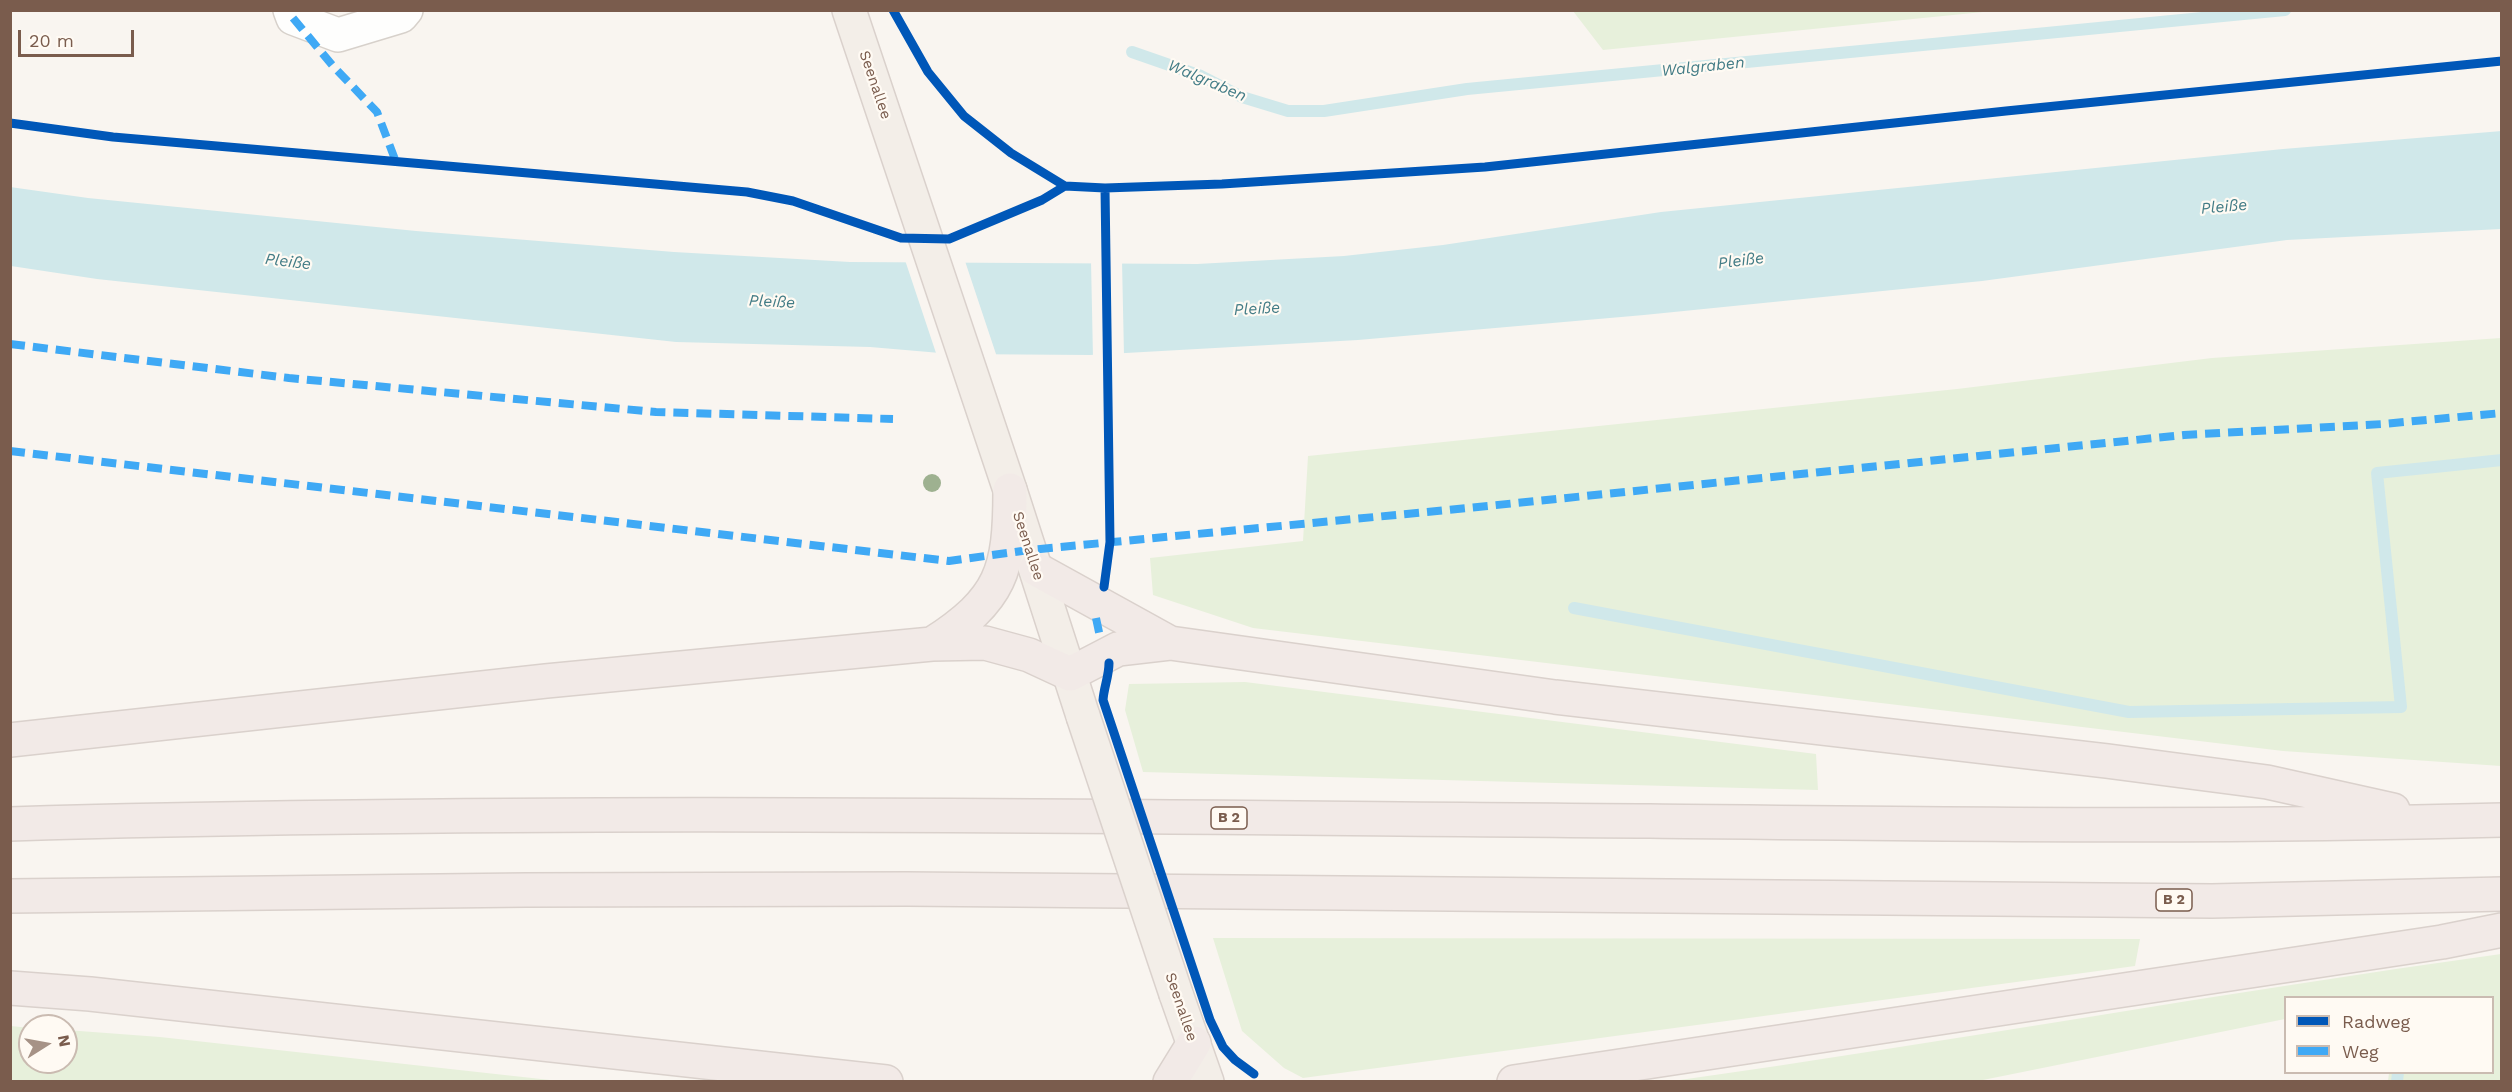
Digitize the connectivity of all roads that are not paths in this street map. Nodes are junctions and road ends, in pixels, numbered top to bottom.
1 (290, 10) edge
2 (406, 10) edge
3 (849, 10) edge
4 (1010, 490) junction
5 (1036, 569) junction
6 (1170, 643) junction
7 (932, 644) junction
8 (1070, 674) junction
9 (10, 740) edge
10 (2502, 820) edge
11 (2447, 822) junction
12 (10, 824) edge
13 (2502, 894) edge
14 (10, 896) edge
15 (2502, 930) edge
16 (10, 988) edge
17 (1194, 1043) junction
18 (886, 1082) edge
19 (1170, 1082) edge
20 (1207, 1082) edge
21 (1514, 1082) edge

1 - 2 lane
3 - 4 main road, Seenallee
4 - 5 main road, Seenallee
4 - 7 highway
5 - 6 highway
5 - 8 main road, Seenallee
6 - 8 highway
6 - 11 highway
7 - 8 highway
7 - 9 highway
8 - 17 main road, Seenallee, bridge
10 - 11 highway, B 2
11 - 12 highway, B 2
13 - 14 highway, B 2
15 - 21 highway
16 - 18 highway
17 - 19 highway
17 - 20 main road, Seenallee

